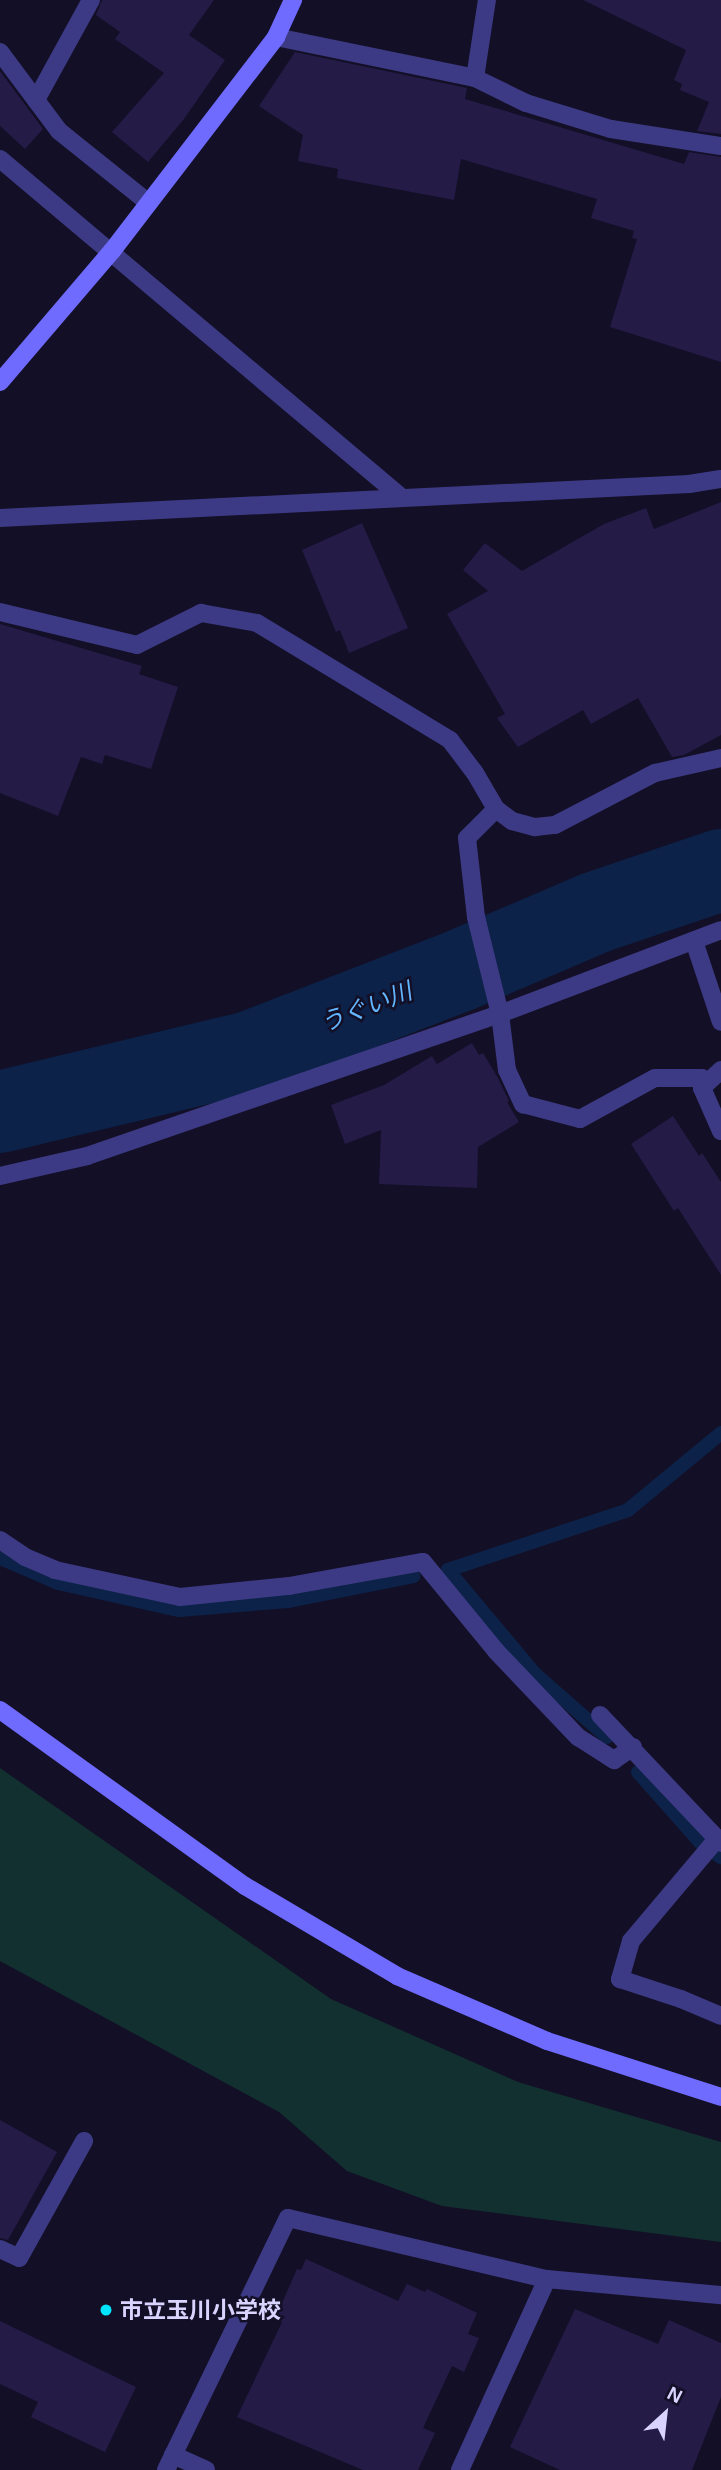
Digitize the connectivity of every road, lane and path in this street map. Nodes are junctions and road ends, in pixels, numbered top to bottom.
1 (91, 0) edge
2 (293, 0) edge
3 (487, 0) edge
4 (276, 37) junction
5 (0, 52) edge
6 (475, 78) junction
7 (36, 100) junction
8 (721, 146) edge
9 (0, 159) edge
10 (149, 203) junction
11 (113, 251) junction
12 (0, 382) edge
13 (721, 479) edge
14 (401, 497) junction
15 (0, 518) edge
16 (0, 612) edge
17 (721, 758) edge
18 (496, 809) junction
19 (721, 930) edge
20 (694, 941) junction
21 (500, 1014) junction
22 (721, 1022) edge
23 (721, 1070) edge
24 (702, 1088) junction
25 (721, 1131) edge
26 (0, 1176) edge
27 (0, 1540) edge
28 (0, 1710) edge
29 (600, 1716) dead end
30 (633, 1747) junction
31 (718, 1842) edge
32 (721, 2016) edge
33 (721, 2097) edge
34 (84, 2141) dead end
35 (0, 2249) edge
36 (547, 2279) junction
37 (721, 2295) edge
38 (169, 2462) edge
39 (206, 2470) edge
40 (460, 2470) edge

1 - 7 street
2 - 4 street
3 - 6 street
4 - 6 street
4 - 10 street
5 - 7 street
6 - 8 street
7 - 10 street
9 - 11 street
10 - 11 street
11 - 12 street
11 - 14 street
13 - 14 street
14 - 15 street
16 - 18 street
17 - 18 street
18 - 21 street
19 - 20 street
20 - 21 street
20 - 22 street
21 - 24 street
21 - 26 street
23 - 24 street
24 - 25 street
27 - 30 street
28 - 33 street
29 - 30 street
30 - 31 street
31 - 32 street
34 - 35 street
36 - 37 street
36 - 38 street
36 - 40 street
38 - 39 street

